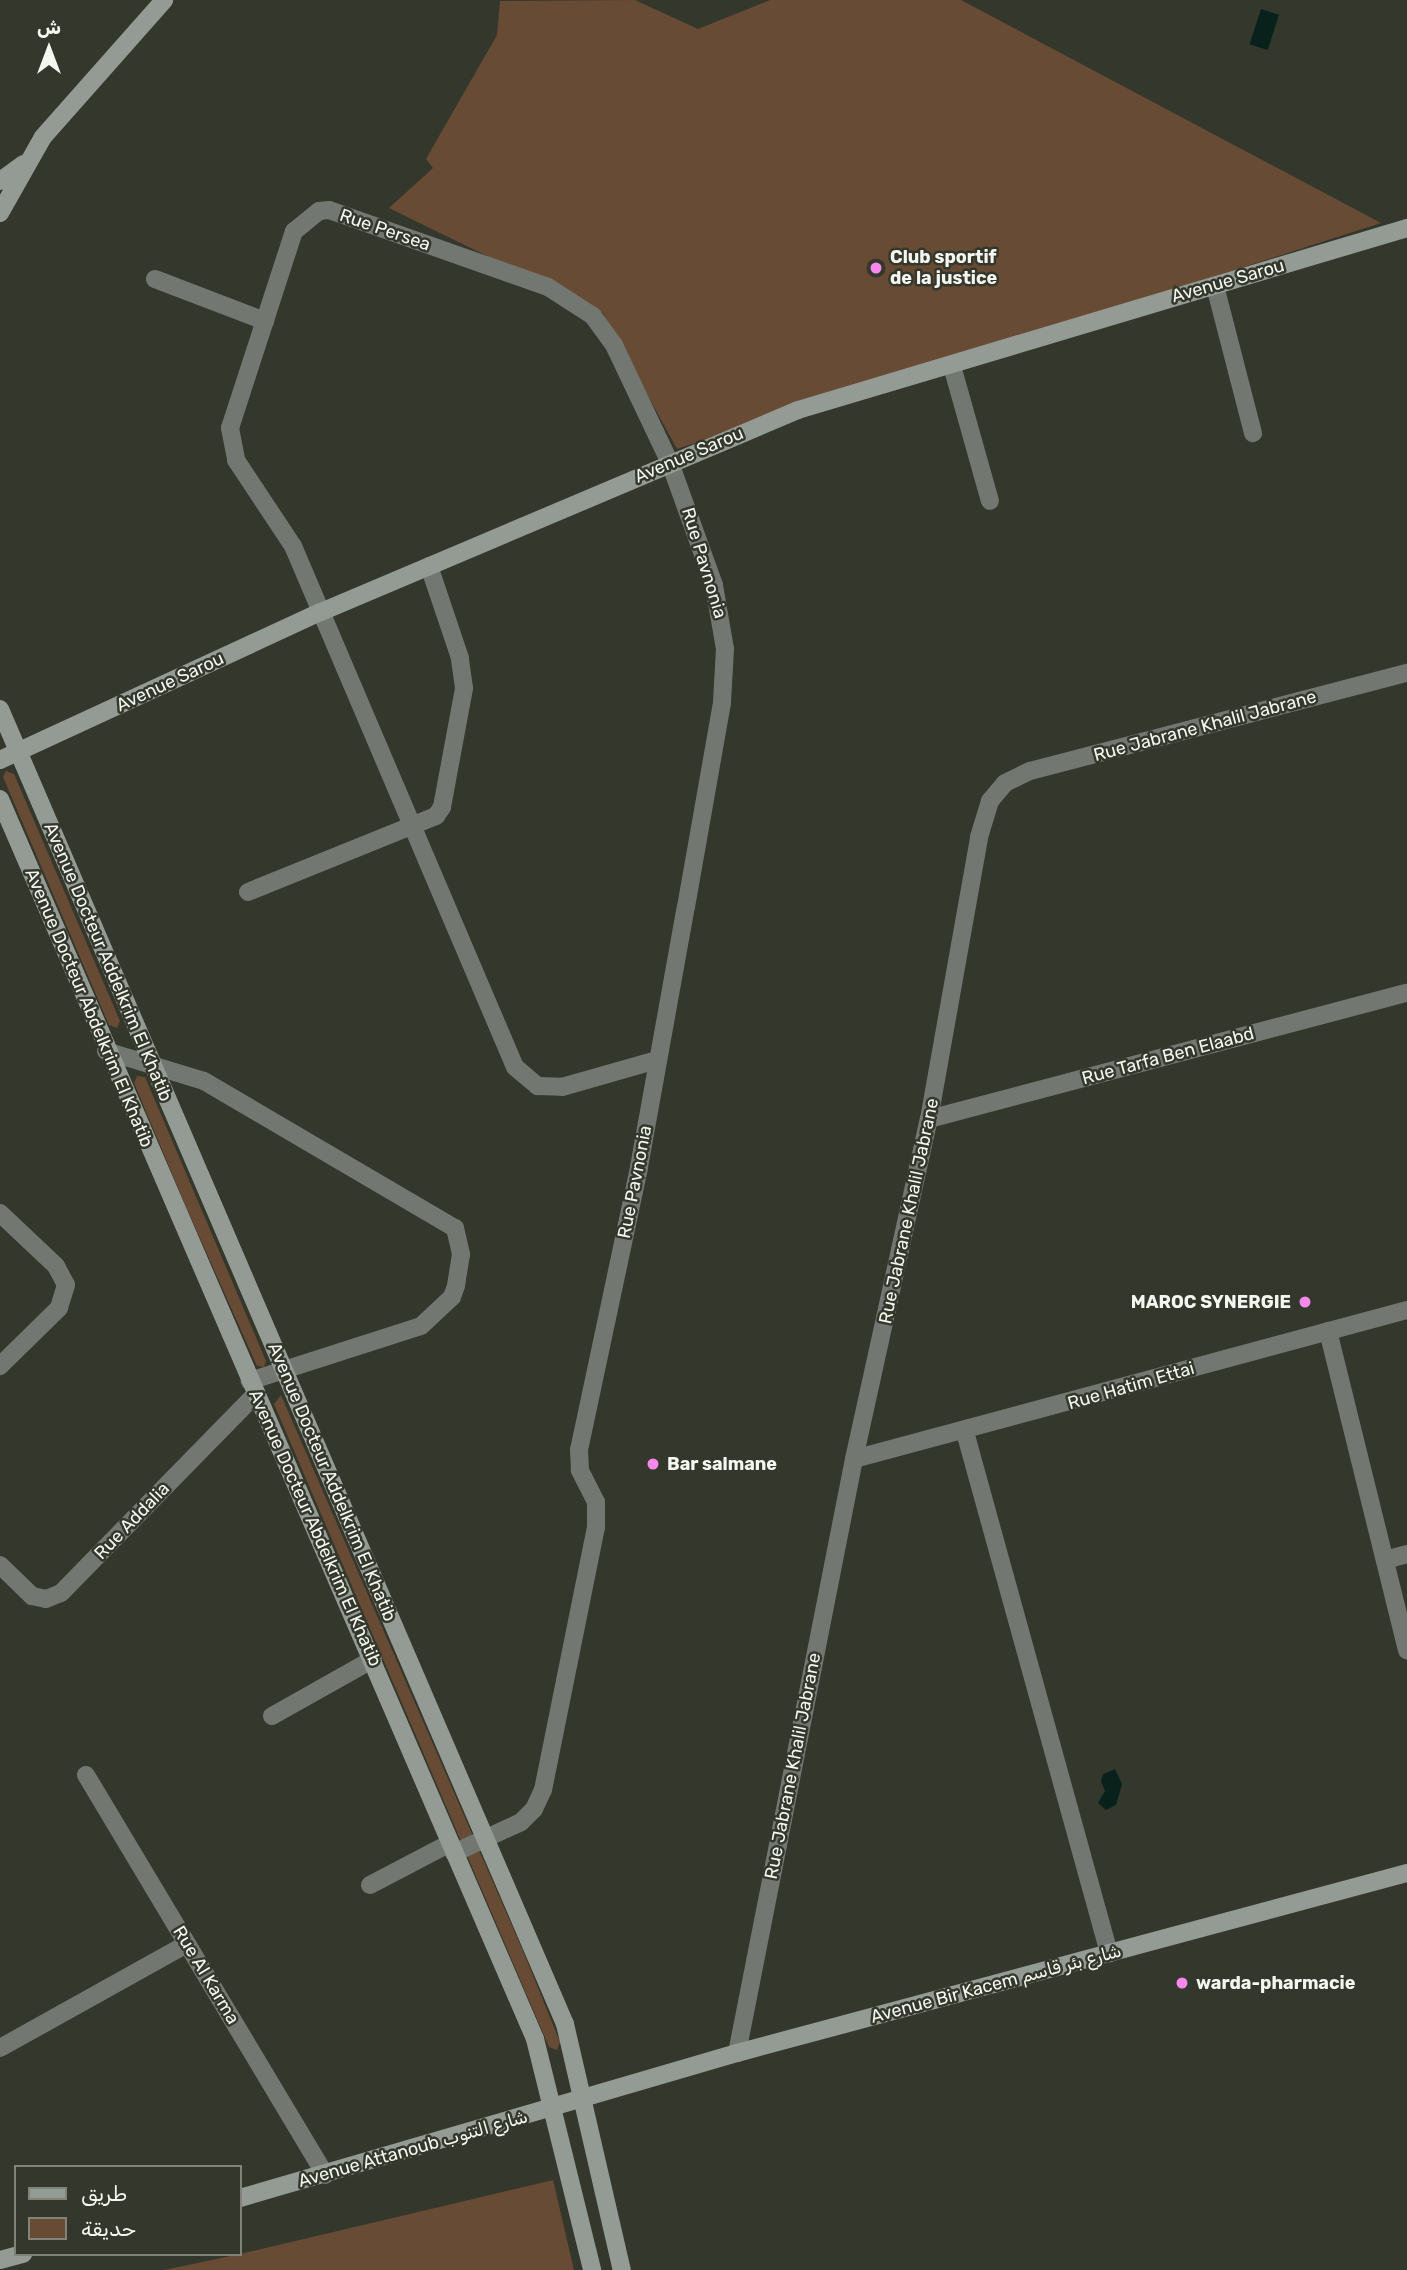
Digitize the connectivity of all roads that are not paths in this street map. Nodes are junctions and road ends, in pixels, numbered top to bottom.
1 (164, 0) edge
2 (26, 162) junction
3 (0, 181) edge
4 (0, 213) edge
5 (1407, 228) edge
6 (155, 279) dead end
7 (1215, 286) junction
8 (265, 321) junction
9 (953, 366) junction
10 (1253, 433) dead end
11 (670, 463) junction
12 (990, 500) dead end
13 (429, 566) junction
14 (321, 612) junction
15 (1407, 673) edge
16 (0, 709) edge
17 (19, 751) junction
18 (0, 760) edge
19 (0, 799) edge
20 (415, 824) junction
21 (248, 892) dead end
22 (1407, 993) edge
23 (106, 1051) junction
24 (657, 1060) junction
25 (151, 1063) junction
26 (929, 1119) junction
27 (0, 1213) edge
28 (1407, 1310) edge
29 (1328, 1331) junction
30 (0, 1366) edge
31 (283, 1368) junction
32 (253, 1388) junction
33 (965, 1432) junction
34 (854, 1459) junction
35 (1407, 1553) edge
36 (1385, 1560) junction
37 (0, 1565) edge
38 (1407, 1650) edge
39 (373, 1658) junction
40 (272, 1716) dead end
41 (86, 1775) dead end
42 (486, 1838) junction
43 (452, 1848) junction
44 (1407, 1873) edge
45 (370, 1885) dead end
46 (187, 1944) junction
47 (1109, 1953) junction
48 (3, 2040) edge
49 (737, 2053) junction
50 (585, 2098) junction
51 (554, 2107) junction
52 (325, 2175) junction
53 (242, 2197) edge
54 (592, 2270) edge
55 (622, 2270) edge

1 - 2 main road
2 - 3 main road
2 - 4 main road
5 - 7 main road, Avenue Sarou
6 - 8 street
7 - 9 main road, Avenue Sarou
7 - 10 street
8 - 11 street, Rue Persea
8 - 14 street, Rue Persea
9 - 11 main road, Avenue Sarou
9 - 12 street
11 - 13 main road, Avenue Sarou
11 - 24 street, Rue Pavnonia
13 - 14 main road, Avenue Sarou
13 - 20 street
14 - 17 main road, Avenue Sarou
14 - 20 street, Rue Persea
15 - 26 street, Rue Jabrane Khalil Jabrane
16 - 17 main road, Avenue Docteur Addelkrim El Khatib
17 - 18 main road, Avenue Sarou
17 - 25 main road, Avenue Docteur Addelkrim El Khatib
19 - 23 main road, Avenue Docteur Abdelkrim El Khatib
20 - 21 street
20 - 24 street, Rue Persea
22 - 26 street, Rue Tarfa Ben Elaabd
23 - 25 street
23 - 32 main road, Avenue Docteur Abdelkrim El Khatib
24 - 42 street, Rue Pavnonia
25 - 31 main road, Avenue Docteur Addelkrim El Khatib
25 - 31 street
26 - 34 street, Rue Jabrane Khalil Jabrane
27 - 30 street
28 - 29 street, Rue Hatim Ettai
29 - 33 street, Rue Hatim Ettai
29 - 36 street
31 - 32 street
31 - 42 main road, Avenue Docteur Addelkrim El Khatib
32 - 37 street, Rue Addalia
32 - 39 main road, Avenue Docteur Abdelkrim El Khatib
33 - 34 street, Rue Hatim Ettai
33 - 47 street
34 - 49 street, Rue Jabrane Khalil Jabrane
35 - 36 street
36 - 38 street
39 - 40 street
39 - 43 main road, Avenue Docteur Abdelkrim El Khatib
41 - 46 street, Rue Al Karma
42 - 43 street, Rue Pavnonia
42 - 50 main road, Avenue Docteur Addelkrim El Khatib
43 - 45 street, Rue Pavnonia
43 - 51 main road, Avenue Docteur Abdelkrim El Khatib
44 - 47 main road, Avenue Bir Kacem شارع بئر قاسم
46 - 48 street
46 - 52 street, Rue Al Karma
47 - 49 main road, Avenue Bir Kacem شارع بئر قاسم
49 - 50 main road, Avenue Bir Kacem شارع بئر قاسم
50 - 51 main road, Avenue Attanoub شارع التنوب
50 - 55 main road, Avenue Docteur Addelkrim El Khatib
51 - 52 main road, Avenue Attanoub شارع التنوب
51 - 54 main road, Avenue Docteur Abdelkrim El Khatib
52 - 53 main road, Avenue Attanoub شارع التنوب

